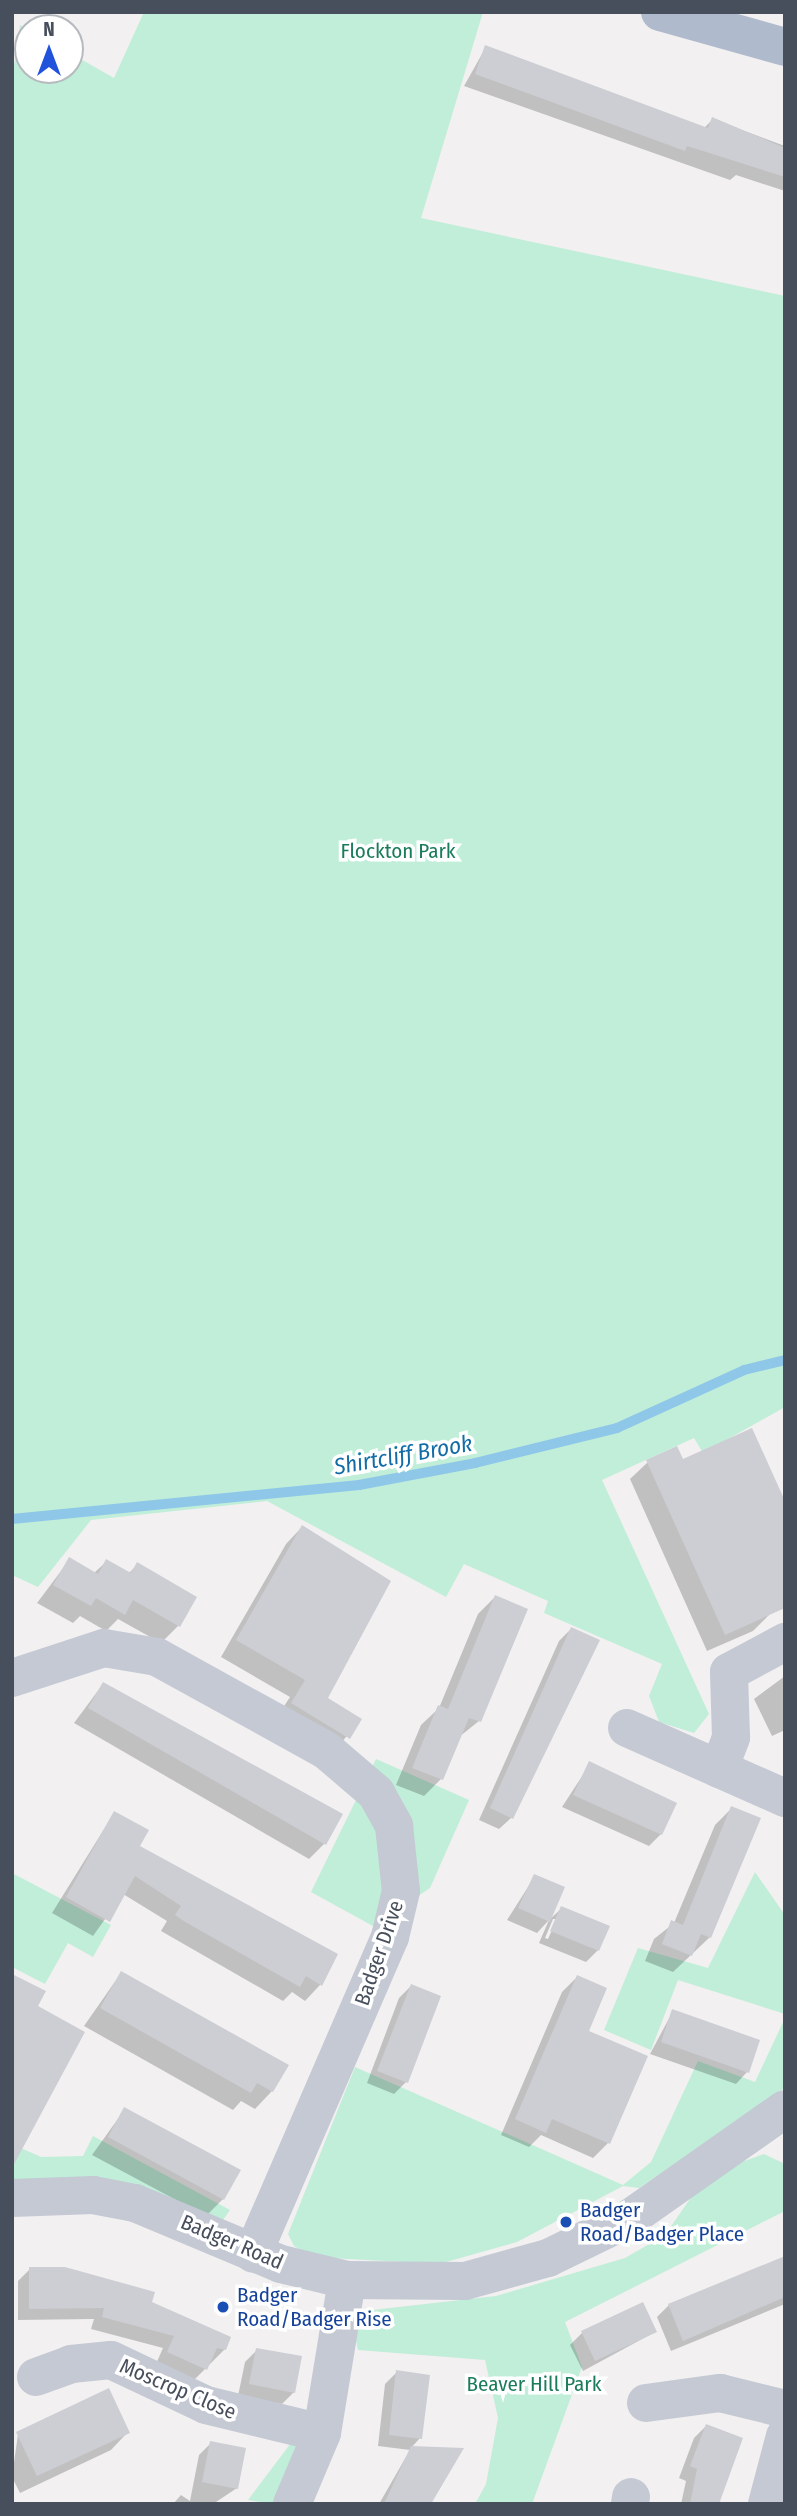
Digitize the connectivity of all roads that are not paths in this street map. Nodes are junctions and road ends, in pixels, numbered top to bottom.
1 (660, 12) edge
2 (785, 47) edge
3 (785, 1642) edge
4 (12, 1678) edge
5 (627, 1728) dead end
6 (719, 1769) junction
7 (785, 1798) edge
8 (781, 2119) edge
9 (12, 2198) edge
10 (253, 2254) junction
11 (346, 2280) junction
12 (36, 2376) dead end
13 (646, 2403) dead end
14 (785, 2409) edge
15 (322, 2433) junction
16 (785, 2436) edge
17 (292, 2504) edge
18 (767, 2504) edge

1 - 2 main road
3 - 6 street
4 - 10 street, Badger Drive
5 - 6 street
6 - 7 street
8 - 11 street, Badger Road
9 - 10 street, Badger Road
10 - 11 street, Badger Road
11 - 15 street
12 - 15 street, Moscrop Close
13 - 14 street
15 - 17 street
16 - 18 street

